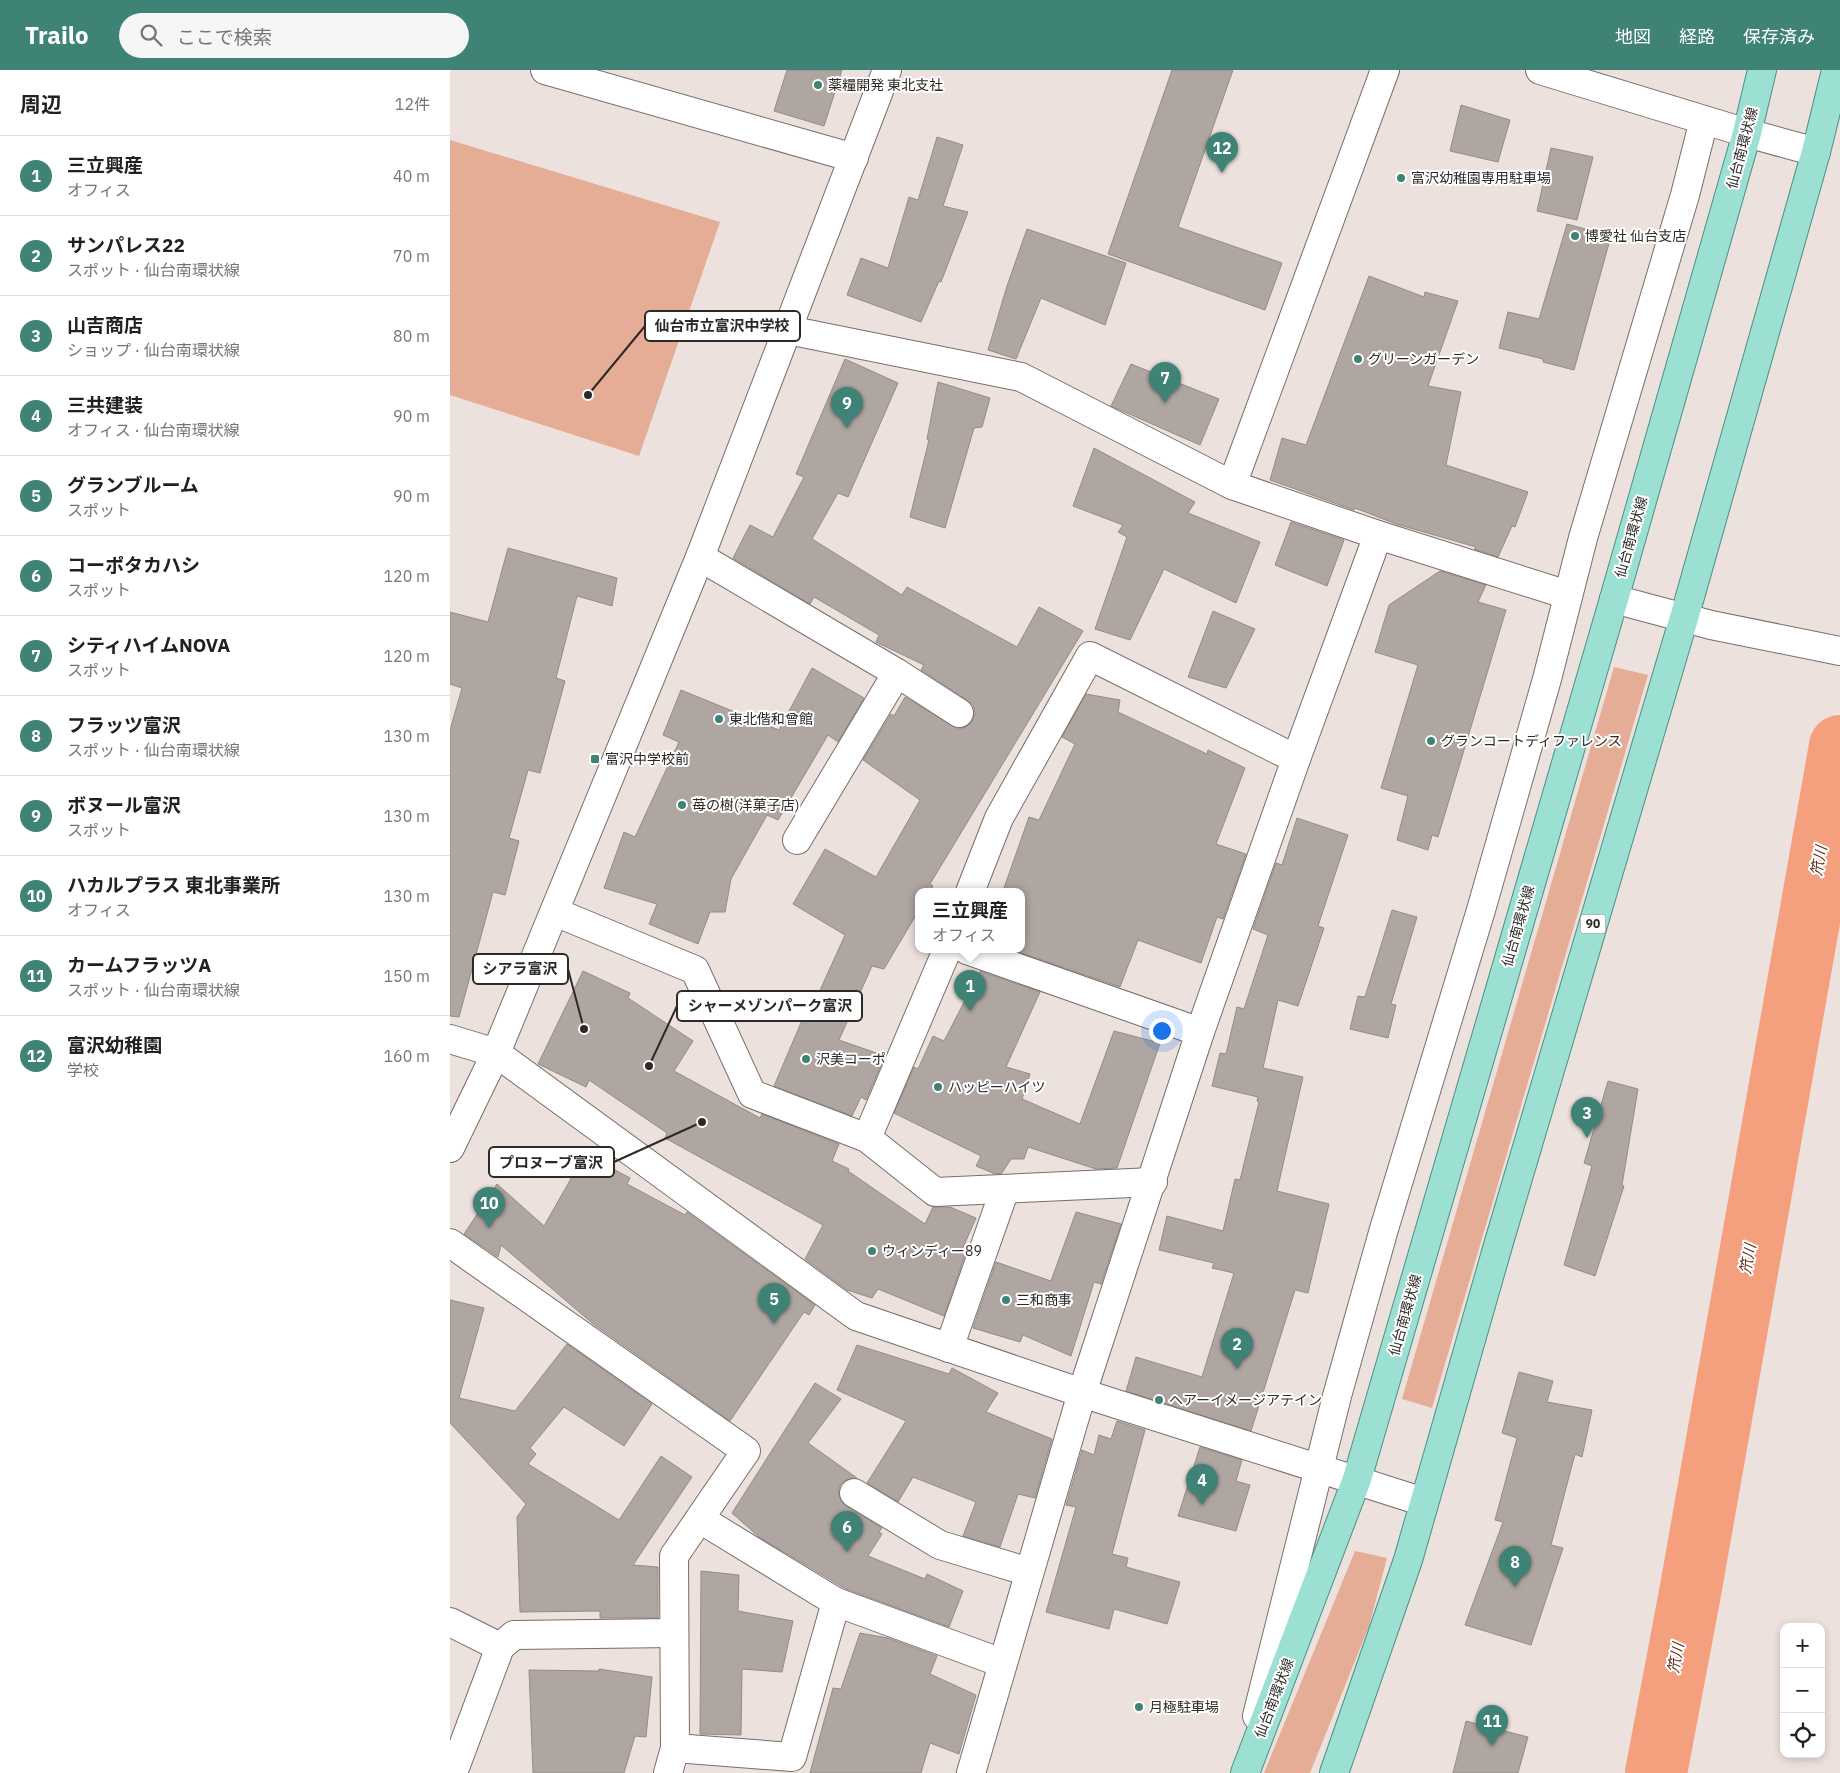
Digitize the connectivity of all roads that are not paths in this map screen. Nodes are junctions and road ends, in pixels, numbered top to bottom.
1 (545, 70) edge
2 (887, 70) edge
3 (1384, 70) edge
4 (1540, 70) edge
5 (1762, 70) edge
6 (1836, 70) edge
7 (1704, 120) junction
8 (1747, 133) junction
9 (1816, 152) junction
10 (854, 158) junction
11 (788, 330) junction
12 (1232, 486) junction
13 (1378, 535) junction
14 (700, 557) junction
15 (1568, 595) junction
16 (1614, 599) junction
17 (1684, 618) junction
18 (1840, 651) edge
19 (897, 673) junction
20 (959, 713) dead end
21 (1296, 759) junction
22 (797, 840) dead end
23 (972, 888) edge
24 (555, 912) junction
25 (946, 953) edge
26 (976, 953) edge
27 (1200, 1032) junction
28 (450, 1039) edge
29 (496, 1053) junction
30 (867, 1138) junction
31 (450, 1148) edge
32 (1153, 1182) junction
33 (1005, 1189) junction
34 (450, 1243) edge
35 (949, 1348) junction
36 (1082, 1392) junction
37 (1319, 1466) junction
38 (1357, 1479) junction
39 (854, 1493) dead end
40 (1424, 1502) junction
41 (700, 1519) junction
42 (1029, 1572) junction
43 (836, 1602) junction
44 (450, 1622) edge
45 (673, 1633) junction
46 (500, 1647) junction
47 (1002, 1663) junction
48 (672, 1761) edge
49 (452, 1773) edge
50 (971, 1773) edge
51 (1244, 1773) edge
52 (1334, 1773) edge

1 - 10 street
2 - 10 street
3 - 12 street
4 - 7 street
5 - 8 main road, 仙台南環状線
6 - 9 main road, 90
7 - 8 street
7 - 15 street
8 - 9 street
8 - 16 main road, 仙台南環状線
9 - 17 main road, 90
10 - 11 street
11 - 12 street
11 - 14 street
12 - 13 street
13 - 15 street
13 - 21 street
14 - 19 street
14 - 24 street
15 - 37 street
16 - 17 street
16 - 38 main road, 仙台南環状線
17 - 18 street
17 - 40 main road, 90
19 - 20 street
19 - 22 street
21 - 23 street
21 - 27 street
24 - 29 street
24 - 30 street
25 - 30 street
26 - 27 street
27 - 32 street
28 - 29 street
29 - 31 street
29 - 35 street
30 - 33 street
32 - 33 street
32 - 36 street
33 - 35 street
34 - 41 street
35 - 36 street
36 - 37 street
36 - 42 street
37 - 38 street
37 - 51 street
38 - 40 street
38 - 51 main road, 仙台南環状線
39 - 42 street
40 - 52 main road, 90
41 - 43 street
41 - 45 street
42 - 47 street
43 - 47 street
43 - 48 street
44 - 46 street
45 - 46 street
45 - 48 street
46 - 49 street
47 - 50 street

